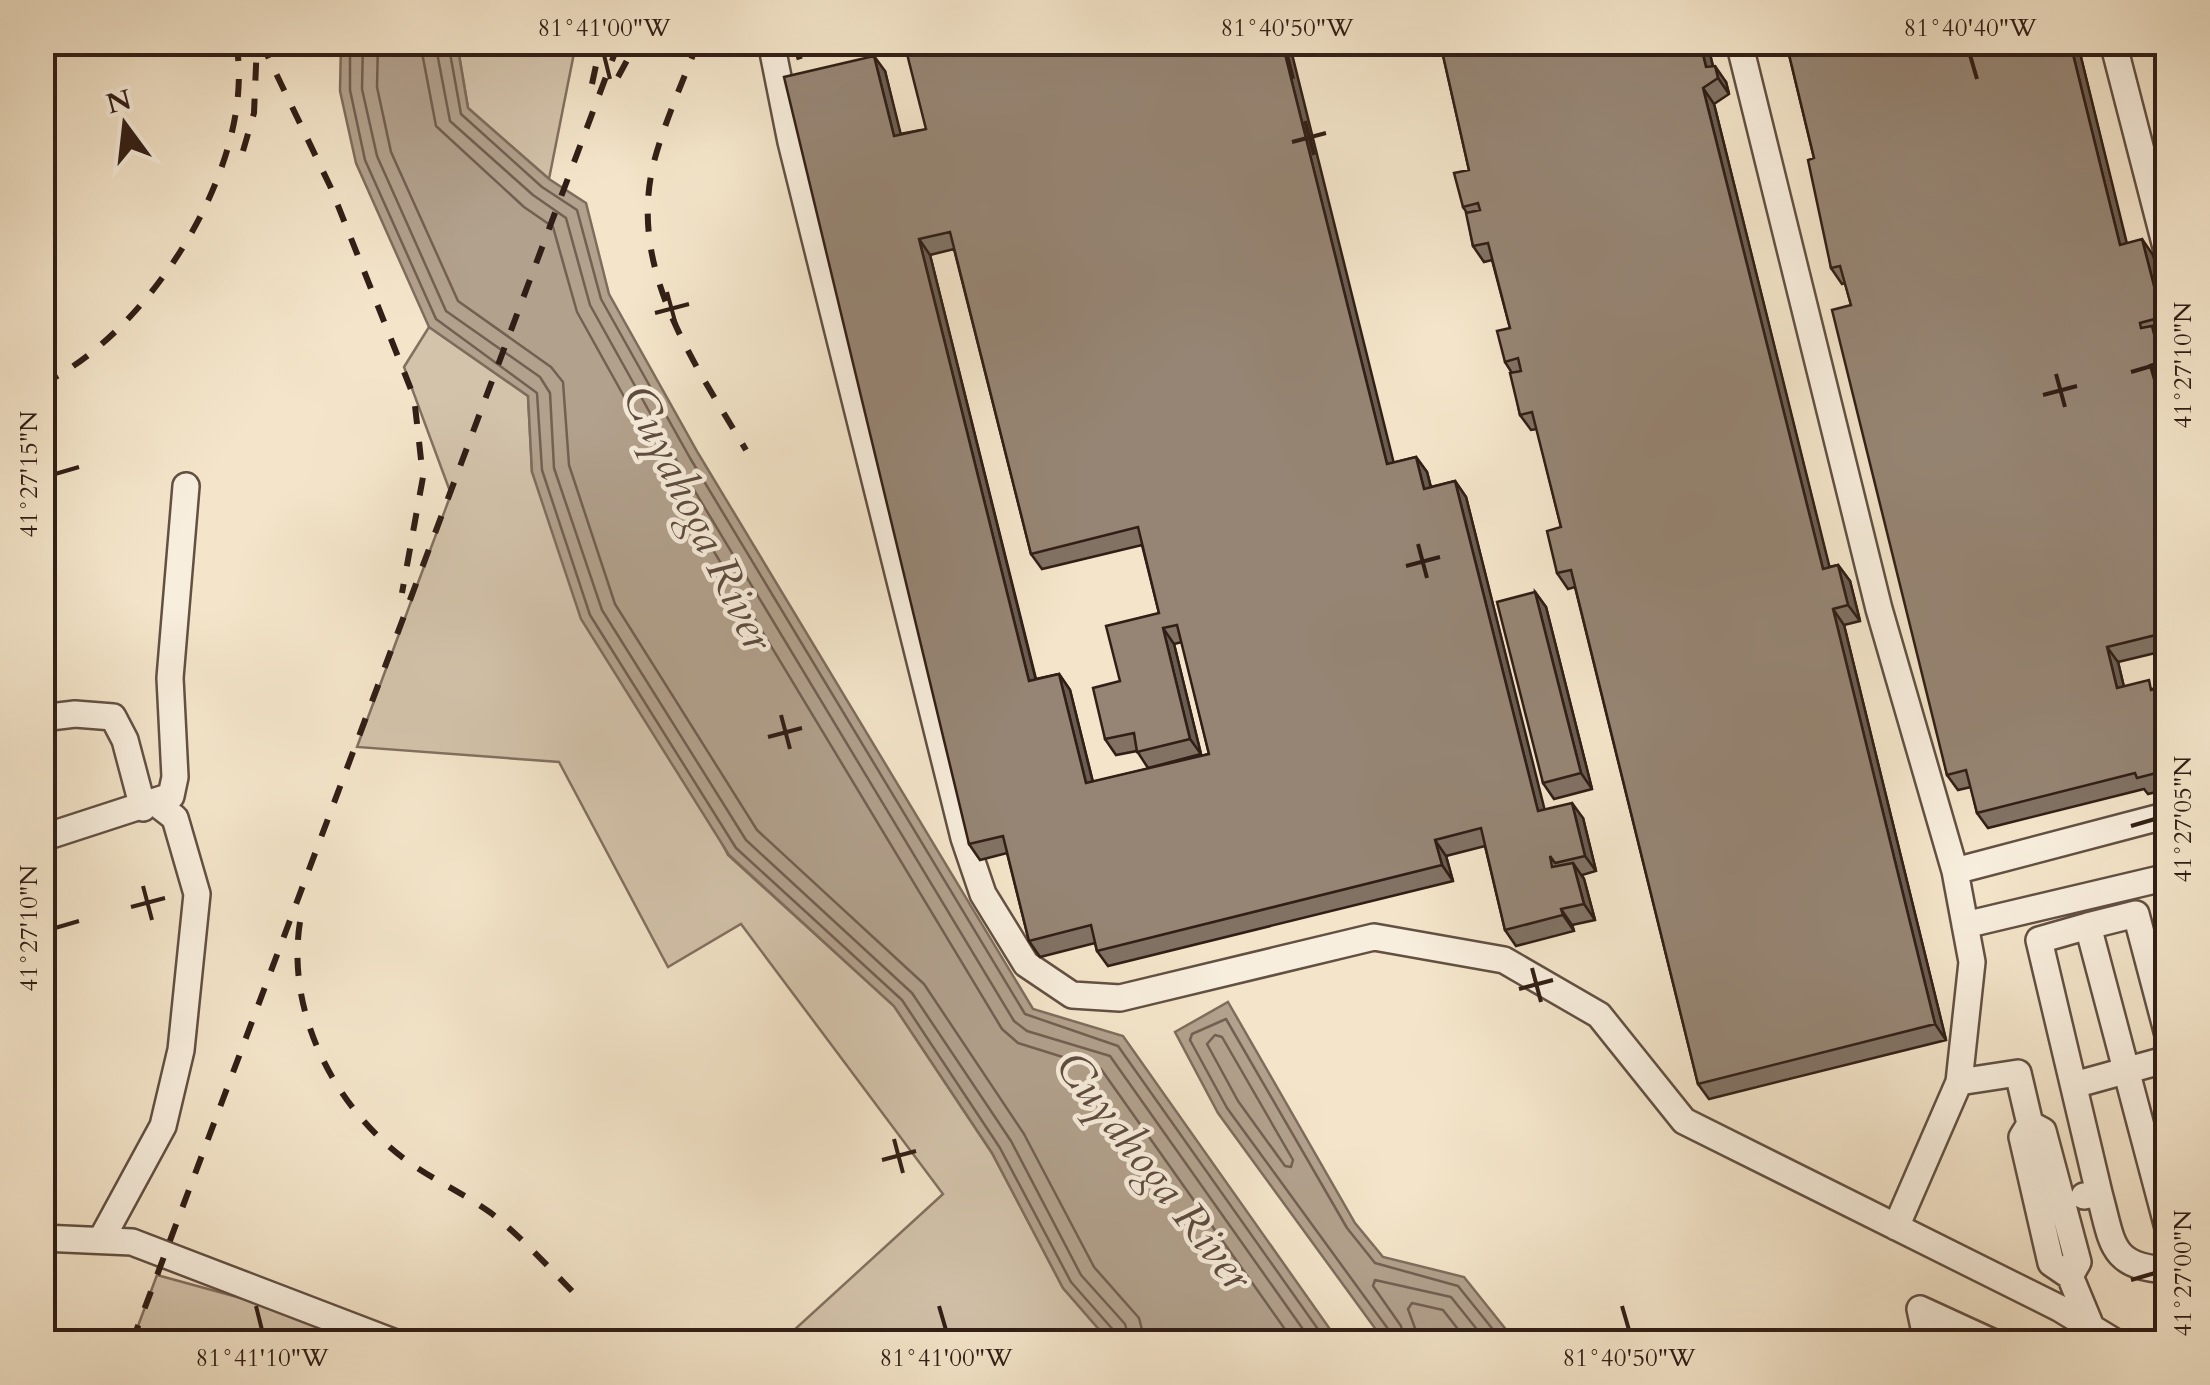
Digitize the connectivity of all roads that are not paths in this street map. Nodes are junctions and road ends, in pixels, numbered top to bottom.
1 (771, 42) edge
2 (1738, 42) edge
3 (2113, 42) edge
4 (2168, 255) edge
5 (186, 486) dead end
6 (42, 718) edge
7 (150, 806) junction
8 (2168, 815) edge
9 (42, 838) edge
10 (1955, 872) junction
11 (2168, 876) edge
12 (1965, 924) junction
13 (2088, 926) junction
14 (2168, 1035) edge
15 (2168, 1059) edge
16 (2127, 1070) junction
17 (1959, 1082) junction
18 (2074, 1085) junction
19 (2030, 1124) junction
20 (2099, 1193) junction
21 (2065, 1201) junction
22 (1896, 1227) junction
23 (2168, 1228) edge
24 (42, 1238) edge
25 (101, 1240) junction
26 (2168, 1270) edge
27 (2070, 1276) junction
28 (2086, 1336) edge
29 (393, 1342) edge
30 (1927, 1342) edge
31 (1992, 1342) edge
32 (2116, 1342) edge

1 - 22 street
2 - 10 street
3 - 4 street
5 - 7 street
6 - 7 street
7 - 9 street
7 - 25 street
8 - 10 street
10 - 12 street
11 - 12 street
12 - 17 street
13 - 14 street
13 - 16 street
13 - 18 street
15 - 16 street
16 - 18 street
16 - 23 street
17 - 19 street
17 - 22 street
18 - 20 street
19 - 21 street
19 - 27 street
20 - 21 street
20 - 26 street
21 - 27 street
22 - 28 street
24 - 25 street
25 - 29 street
27 - 28 street
28 - 32 street
30 - 31 street

